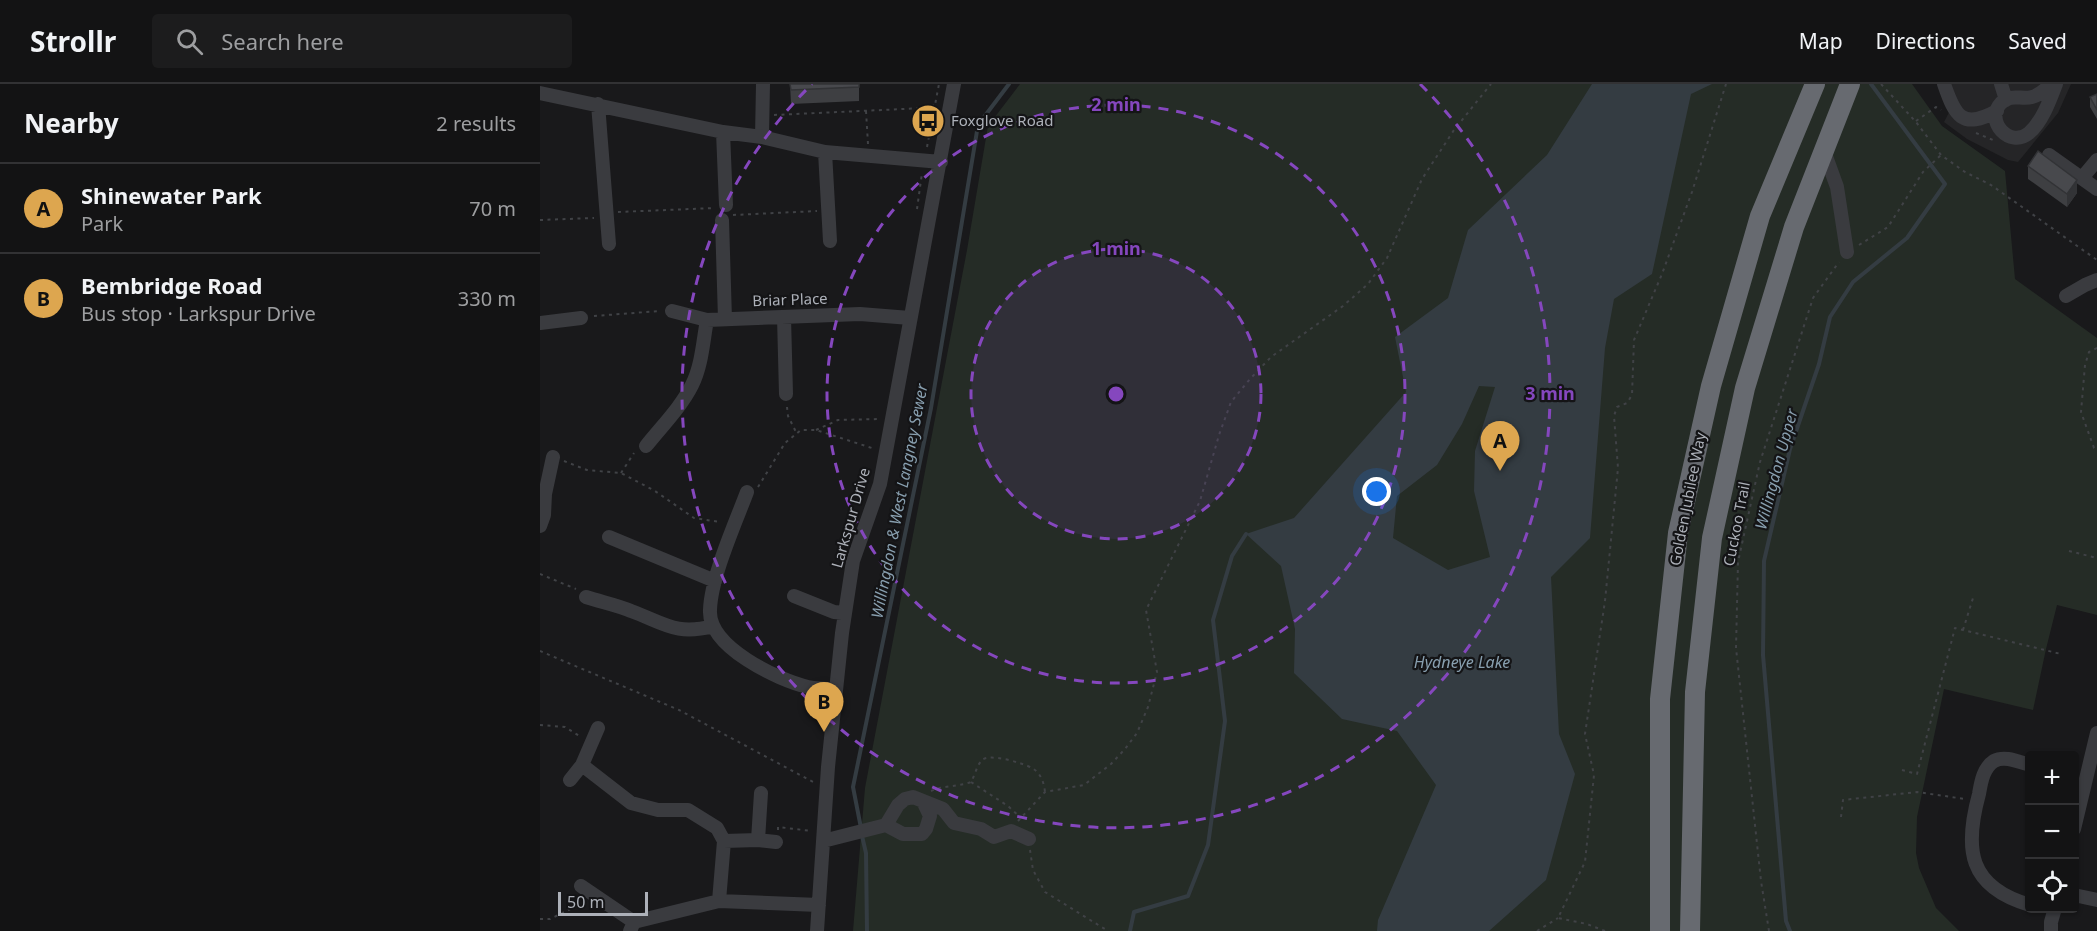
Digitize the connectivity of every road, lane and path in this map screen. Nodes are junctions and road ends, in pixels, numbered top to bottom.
1 (763, 84) edge
2 (939, 84) edge
3 (954, 84) edge
4 (1491, 84) edge
5 (1726, 84) edge
6 (1815, 84) edge
7 (1850, 84) edge
8 (1881, 84) edge
9 (1944, 84) edge
10 (2001, 84) edge
11 (2054, 84) edge
12 (540, 93) edge
13 (598, 104) junction
14 (935, 105) junction
15 (2001, 105) junction
16 (1936, 107) dead end
17 (866, 111) junction
18 (763, 116) junction
19 (1916, 122) junction
20 (723, 132) junction
21 (762, 137) junction
22 (1824, 151) junction
23 (825, 152) junction
24 (1941, 155) junction
25 (2049, 155) dead end
26 (869, 156) junction
27 (924, 160) junction
28 (2097, 160) edge
29 (941, 162) junction
30 (2082, 178) junction
31 (2097, 189) edge
32 (829, 211) junction
33 (723, 214) junction
34 (606, 215) junction
35 (915, 219) dead end
36 (540, 220) edge
37 (830, 242) dead end
38 (609, 244) dead end
39 (1847, 252) junction
40 (2097, 260) edge
41 (2097, 280) edge
42 (2066, 296) dead end
43 (672, 311) joint
44 (784, 317) junction
45 (581, 318) joint
46 (910, 318) junction
47 (725, 319) junction
48 (707, 320) junction
49 (540, 322) edge
50 (2097, 348) edge
51 (786, 394) joint
52 (884, 419) dead end
53 (816, 430) junction
54 (796, 432) junction
55 (646, 446) joint
56 (2097, 449) edge
57 (878, 450) dead end
58 (553, 457) joint
59 (621, 473) junction
60 (747, 492) joint
61 (727, 524) junction
62 (540, 526) edge
63 (609, 537) dead end
64 (2069, 551) dead end
65 (2097, 558) edge
66 (540, 574) edge
67 (715, 581) junction
68 (794, 596) dead end
69 (585, 597) joint
70 (1973, 598) dead end
71 (845, 613) junction
72 (713, 626) junction
73 (1963, 630) junction
74 (540, 651) edge
75 (2061, 654) dead end
76 (836, 689) junction
77 (540, 725) edge
78 (598, 729) dead end
79 (2097, 733) edge
80 (591, 744) junction
81 (2025, 764) edge
82 (582, 765) junction
83 (1902, 770) dead end
84 (2080, 778) edge
85 (570, 780) dead end
86 (972, 782) junction
87 (827, 784) junction
88 (1045, 792) junction
89 (761, 793) dead end
90 (924, 795) junction
91 (1977, 801) junction
92 (2077, 805) edge
93 (1841, 817) dead end
94 (1021, 818) junction
95 (886, 825) junction
96 (828, 836) junction
97 (1029, 839) junction
98 (758, 840) junction
99 (723, 841) junction
100 (776, 842) joint
101 (581, 886) dead end
102 (2079, 896) edge
103 (596, 897) junction
104 (2097, 900) edge
105 (719, 901) junction
106 (2025, 904) edge
107 (819, 905) junction
108 (1558, 918) junction
109 (540, 919) edge
110 (632, 927) edge
111 (817, 931) edge
112 (1108, 931) edge
113 (1537, 931) edge
114 (1605, 931) edge
115 (1660, 931) edge
116 (1690, 931) edge
117 (1769, 931) edge

1 - 18 street
2 - 14 path
3 - 29 street, Larkspur Drive
4 - 88 path
5 - 108 path
6 - 115 highway, Golden Jubilee Way
7 - 22 highway, Golden Jubilee Way
8 - 19 path
9 - 15 street
10 - 15 street
11 - 15 street
11 - 15 street
12 - 13 street
13 - 20 street
13 - 34 street
14 - 17 path
14 - 27 path
16 - 19 path
17 - 18 path
17 - 26 path
18 - 21 street
19 - 24 path
20 - 21 street
20 - 33 street
21 - 23 street
22 - 39 street
22 - 116 highway, Golden Jubilee Way
23 - 26 street
23 - 32 street
24 - 39 path, Cuckoo Trail
24 - 40 path
25 - 30 street
26 - 27 street
27 - 29 street
27 - 35 path
28 - 30 street
29 - 46 street, Larkspur Drive
30 - 31 street
32 - 33 path
32 - 37 street
33 - 34 path
33 - 47 street
34 - 36 path
34 - 38 street
39 - 117 path, Cuckoo Trail
41 - 42 street
43 - 45 path
43 - 48 street, Briar Place
44 - 46 street, Briar Place
44 - 47 street, Briar Place
44 - 51 street
45 - 49 street
46 - 71 street, Larkspur Drive
47 - 48 street, Briar Place
48 - 55 street
50 - 56 path
51 - 54 path
52 - 53 path
53 - 54 path
53 - 57 path
54 - 60 path
55 - 59 path
58 - 59 path
58 - 62 street
59 - 61 path
60 - 61 street
61 - 67 street
63 - 67 street
64 - 65 path
66 - 69 path
67 - 72 street
68 - 71 street
69 - 72 street
70 - 73 path
71 - 76 street, Larkspur Drive
72 - 76 street
73 - 75 path
73 - 83 path
74 - 87 path
76 - 87 street, Larkspur Drive
77 - 80 path
78 - 80 street
79 - 84 street
80 - 82 street
81 - 91 street
82 - 85 street
82 - 99 street
84 - 92 street
86 - 88 path
86 - 90 path
86 - 94 path
87 - 96 street, Larkspur Drive
88 - 94 path
89 - 98 street
90 - 95 street
90 - 95 street
90 - 97 street
91 - 93 path
91 - 106 street
94 - 97 path
95 - 96 street
96 - 100 path
96 - 107 street, Larkspur Drive
97 - 112 path
98 - 99 street
98 - 100 street
99 - 105 street
101 - 103 street
102 - 104 street
103 - 109 path
103 - 110 street
105 - 107 street
105 - 110 street
107 - 111 street, Larkspur Drive
108 - 113 path
108 - 114 path

